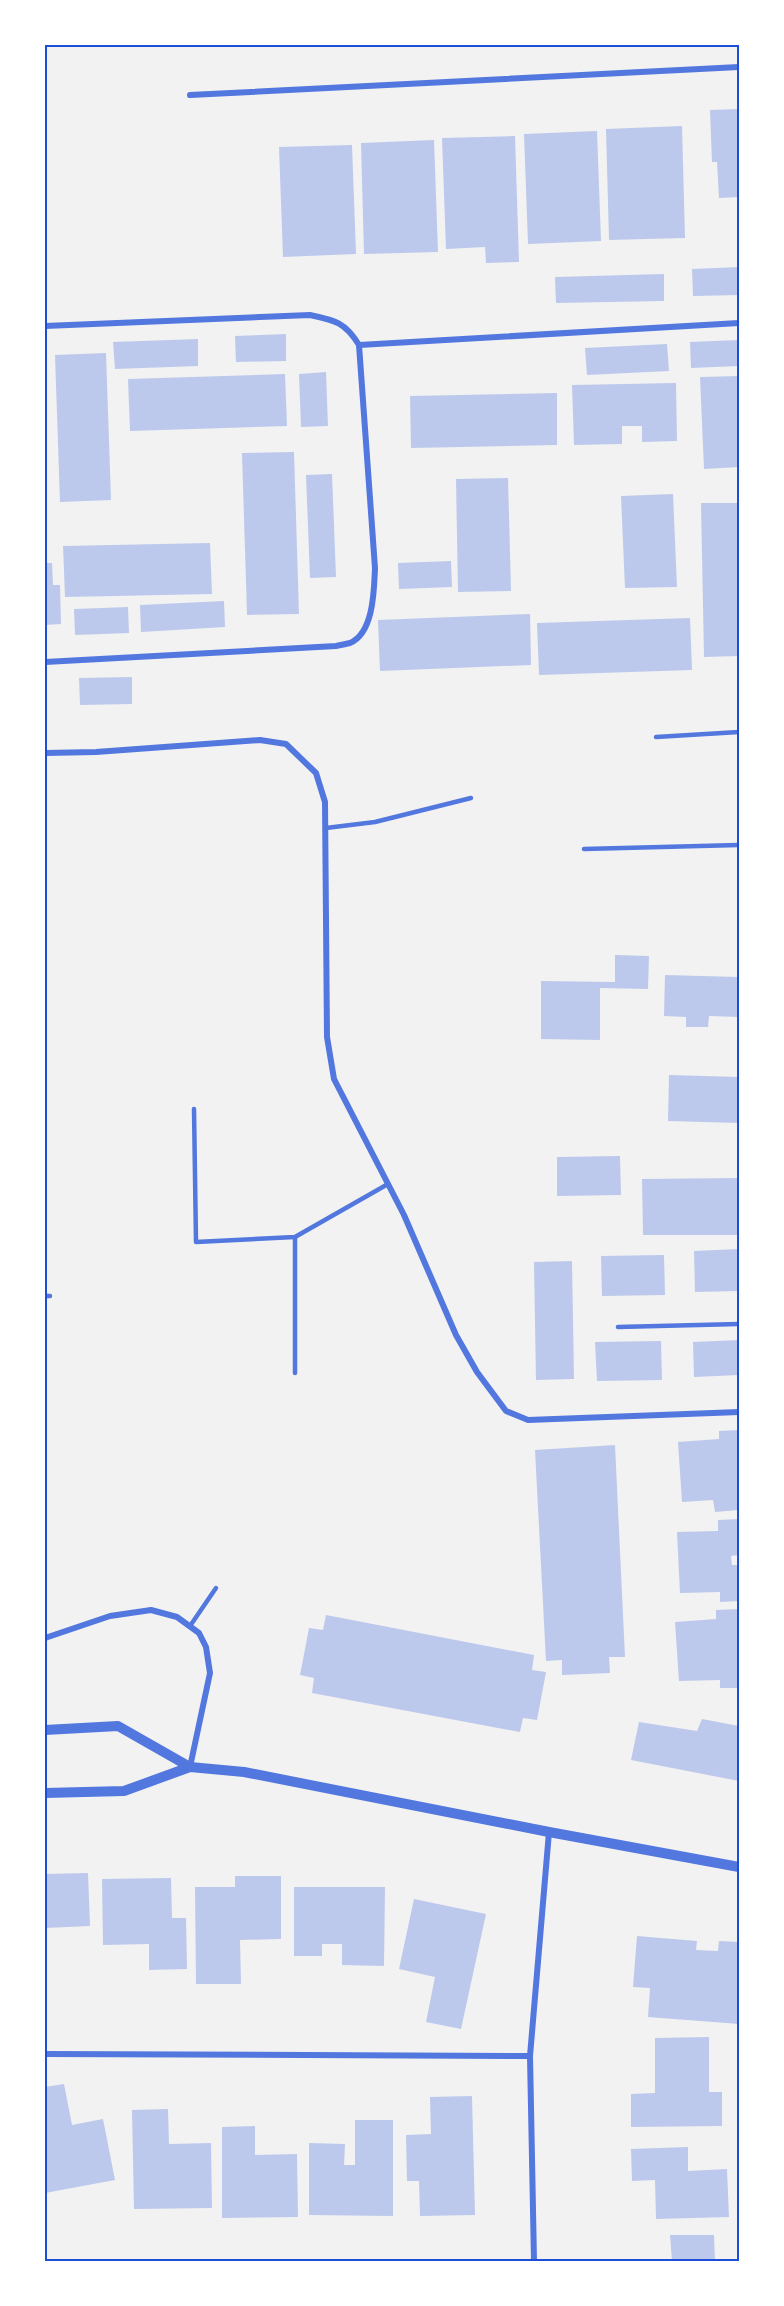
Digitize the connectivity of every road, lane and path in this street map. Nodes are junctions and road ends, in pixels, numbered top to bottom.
1 (739, 67) edge
2 (190, 95) dead end
3 (739, 323) edge
4 (45, 326) edge
5 (359, 345) junction
6 (45, 662) edge
7 (739, 732) edge
8 (656, 737) dead end
9 (45, 753) edge
10 (471, 798) dead end
11 (326, 828) junction
12 (739, 845) edge
13 (584, 849) dead end
14 (194, 1109) dead end
15 (388, 1184) junction
16 (296, 1237) junction
17 (739, 1324) edge
18 (618, 1327) dead end
19 (295, 1373) dead end
20 (739, 1412) edge
21 (216, 1588) dead end
22 (190, 1626) junction
23 (45, 1638) edge
24 (45, 1730) edge
25 (190, 1767) junction
26 (45, 1793) edge
27 (549, 1832) junction
28 (739, 1867) edge
29 (45, 2054) edge
30 (530, 2056) junction
31 (534, 2261) edge

1 - 2 street
3 - 5 street
4 - 5 street
5 - 6 street
7 - 8 lane
9 - 11 street
10 - 11 lane
11 - 15 street
12 - 13 lane
14 - 16 lane
15 - 16 lane
15 - 20 street
16 - 19 lane
17 - 18 lane
21 - 22 lane
22 - 23 street
22 - 25 street
24 - 25 street
25 - 26 street
25 - 27 street
27 - 28 street
27 - 30 street
29 - 30 street
30 - 31 street

